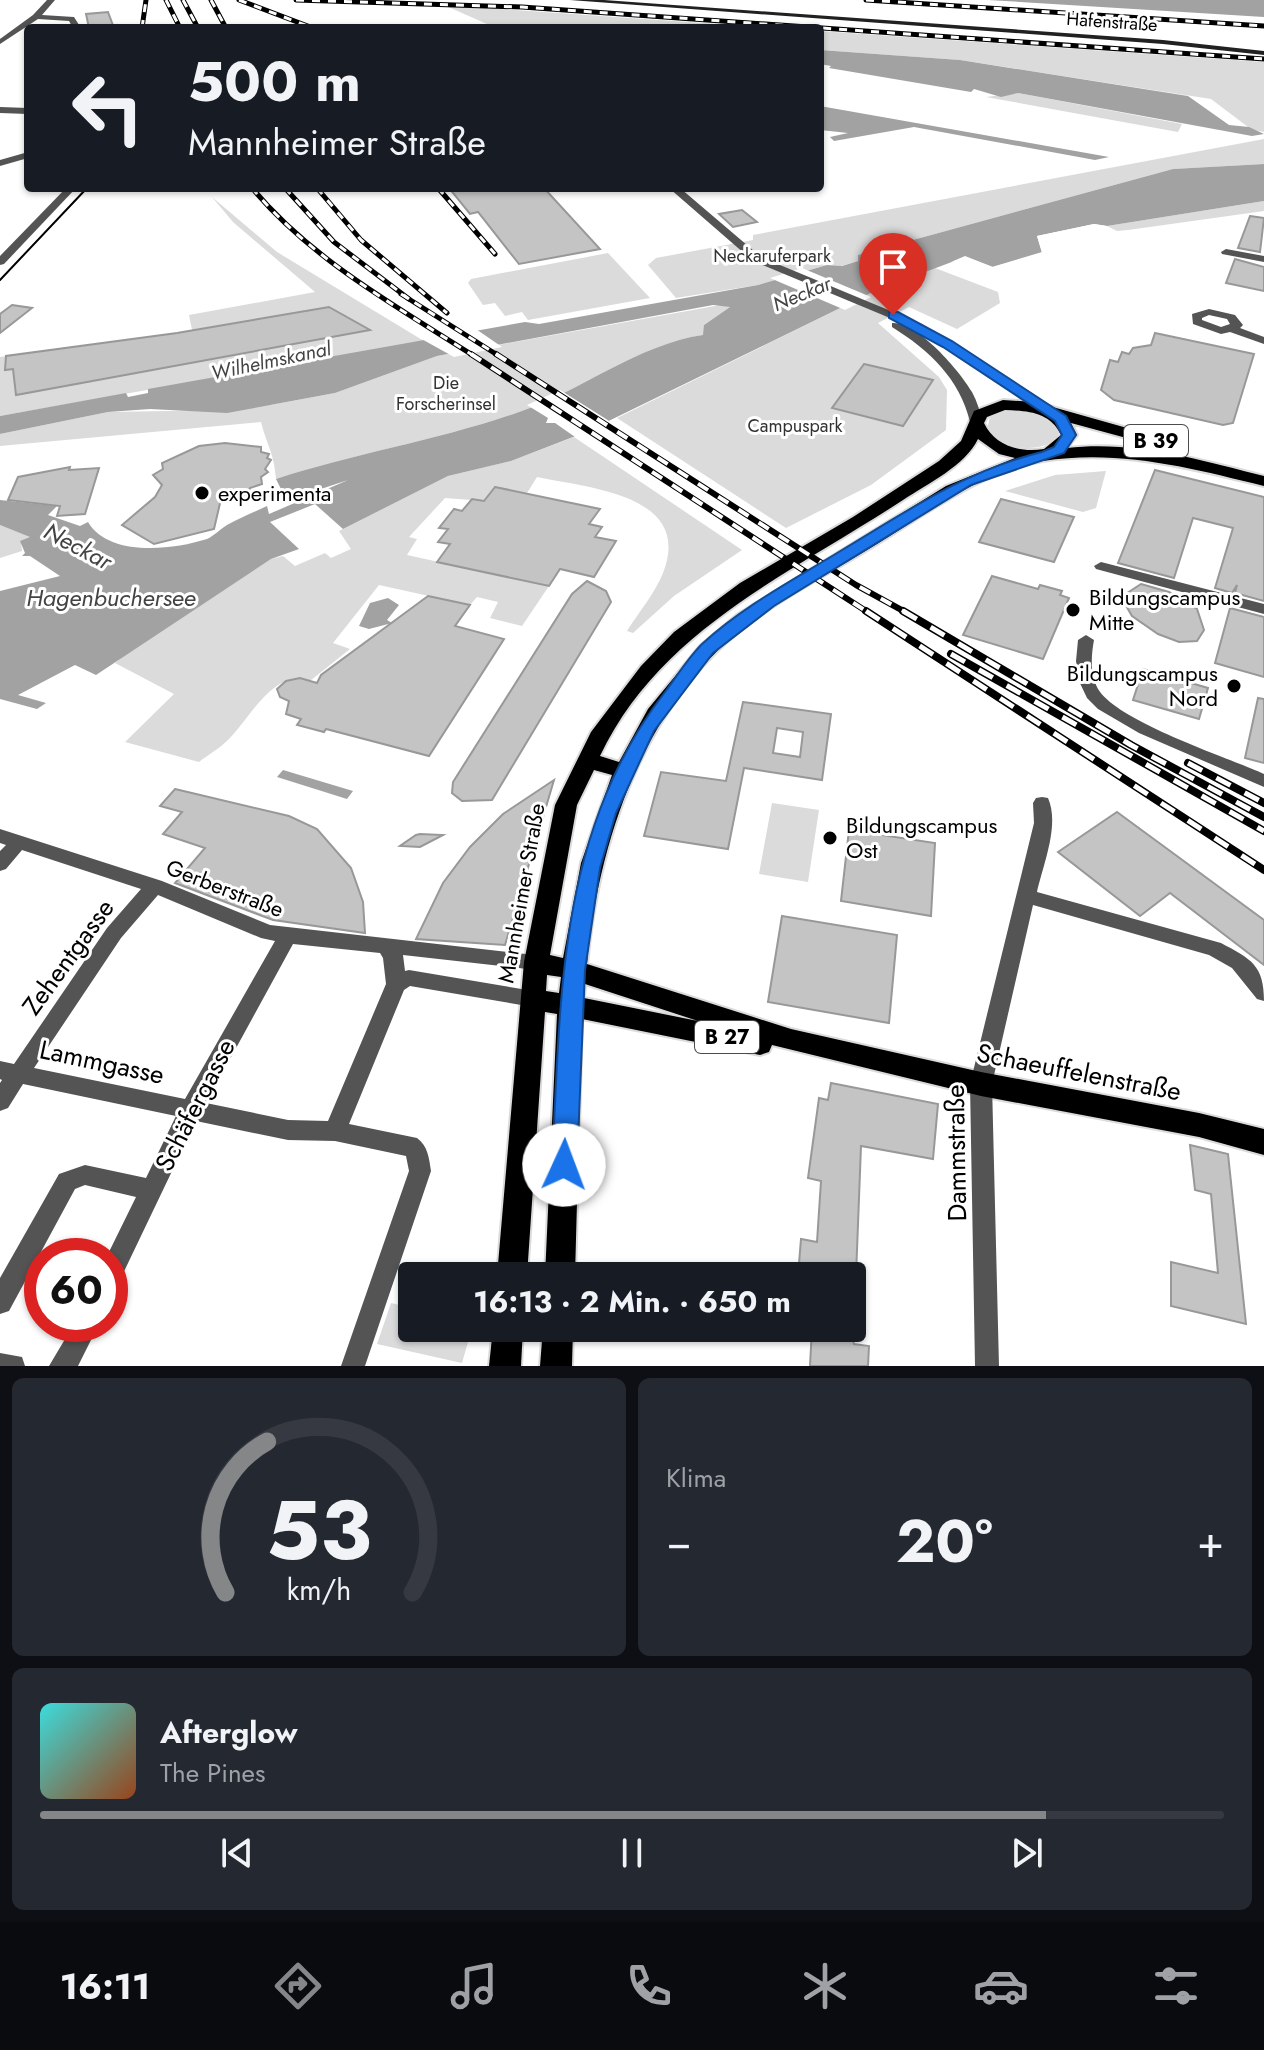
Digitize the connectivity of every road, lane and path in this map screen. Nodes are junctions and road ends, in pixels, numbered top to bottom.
1 (51, 0) edge
2 (574, 0) edge
3 (36, 17) junction
4 (25, 24) edge
5 (74, 24) edge
6 (24, 25) edge
7 (0, 32) edge
8 (13, 32) junction
9 (0, 42) edge
10 (1264, 53) edge
11 (0, 110) edge
12 (24, 111) edge
13 (24, 156) edge
14 (0, 163) edge
15 (67, 192) edge
16 (672, 192) edge
17 (678, 192) edge
18 (723, 237) junction
19 (5, 252) edge
20 (1226, 252) dead end
21 (1264, 259) edge
22 (0, 262) edge
23 (890, 317) junction
24 (1233, 329) dead end
25 (1264, 341) edge
26 (1049, 412) junction
27 (976, 422) junction
28 (1047, 456) junction
29 (1264, 467) edge
30 (1264, 481) edge
31 (1101, 566) dead end
32 (1264, 609) edge
33 (1086, 640) dead end
34 (587, 760) junction
35 (625, 771) junction
36 (1264, 781) edge
37 (1042, 803) dead end
38 (9, 839) edge
39 (0, 864) edge
40 (155, 886) junction
41 (1026, 896) junction
42 (287, 937) junction
43 (385, 945) junction
44 (536, 962) junction
45 (574, 970) junction
46 (396, 984) junction
47 (1264, 993) edge
48 (533, 999) junction
49 (571, 1006) junction
50 (883, 1062) junction
51 (9, 1072) edge
52 (981, 1084) junction
53 (0, 1101) edge
54 (191, 1109) junction
55 (335, 1131) junction
56 (1264, 1142) edge
57 (151, 1190) junction
58 (128, 1238) edge
59 (513, 1262) edge
60 (561, 1262) edge
61 (0, 1302) edge
62 (78, 1342) edge
63 (507, 1342) edge
64 (557, 1342) edge
65 (0, 1365) edge
66 (13, 1366) edge
67 (61, 1366) edge
68 (353, 1366) edge
69 (505, 1366) edge
70 (556, 1366) edge
71 (987, 1366) edge

1 - 3 street
2 - 10 main road, Hafenstraße
3 - 4 street
3 - 5 street
6 - 8 street
7 - 8 street
8 - 9 street
11 - 12 street
13 - 14 street
15 - 19 street
16 - 18 street
17 - 18 street
18 - 23 street
19 - 22 street
20 - 21 street
23 - 26 street
23 - 27 street
24 - 25 street
26 - 27 main road, B 39
26 - 28 main road
26 - 29 main road, B 39
27 - 28 main road
27 - 34 main road, Mannheimer Straße
28 - 30 main road, B 39
28 - 35 main road, B 39
31 - 32 street
33 - 36 street
34 - 35 main road
34 - 44 main road, Mannheimer Straße
35 - 45 main road, B 39
37 - 41 street, Dammstraße
38 - 39 street
38 - 40 street, Gerberstraße
40 - 42 street, Gerberstraße
40 - 51 street, Zehentgasse
41 - 47 street
41 - 52 street, Dammstraße
42 - 43 street, Gerberstraße
42 - 54 street, Schäfergasse
43 - 44 street, Gerberstraße
43 - 46 street
44 - 45 main road, Schaeuffelenstraße
44 - 48 main road, Mannheimer Straße
45 - 49 main road, B 39
45 - 50 main road, Schaeuffelenstraße
46 - 48 street
46 - 55 street
48 - 49 main road, Schaeuffelenstraße / B 27
48 - 59 main road, Mannheimer Straße
49 - 50 main road, Schaeuffelenstraße / B 27
49 - 60 main road, B 39
50 - 52 main road, Schaeuffelenstraße / B 27
51 - 53 street, Zehentgasse
51 - 54 street, Lammgasse
52 - 56 main road, Schaeuffelenstraße / B 27
52 - 71 street, Dammstraße
54 - 55 street, Lammgasse
54 - 57 street, Schäfergasse
55 - 68 street, Lammgasse
57 - 58 street, Schäfergasse
57 - 61 street
62 - 67 street
63 - 69 main road
64 - 70 main road
65 - 66 street

